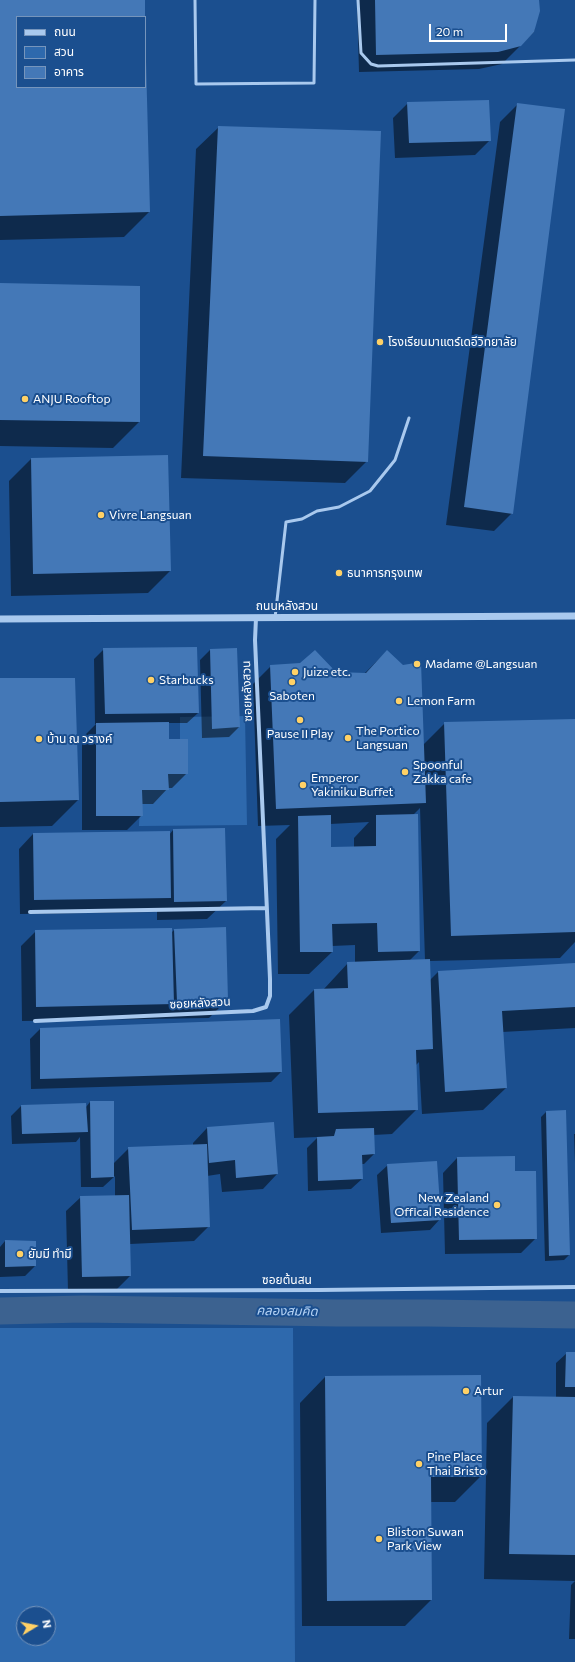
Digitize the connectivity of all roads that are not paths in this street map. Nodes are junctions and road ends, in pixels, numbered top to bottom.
1 (195, 0) edge
2 (315, 0) edge
3 (358, 0) edge
4 (575, 60) edge
5 (409, 418) dead end
6 (575, 616) edge
7 (256, 618) junction
8 (276, 618) junction
9 (0, 619) edge
10 (266, 908) junction
11 (30, 912) dead end
12 (35, 1021) dead end
13 (575, 1287) edge
14 (0, 1291) edge

1 - 2 lane
3 - 4 lane
5 - 8 lane
6 - 8 street, ถนนหลังสวน
7 - 8 street, ถนนหลังสวน
7 - 9 street, ถนนหลังสวน
7 - 10 street, ซอยหลังสวน
10 - 11 street
10 - 12 street, ซอยหลังสวน
13 - 14 street, ซอยต้นสน

